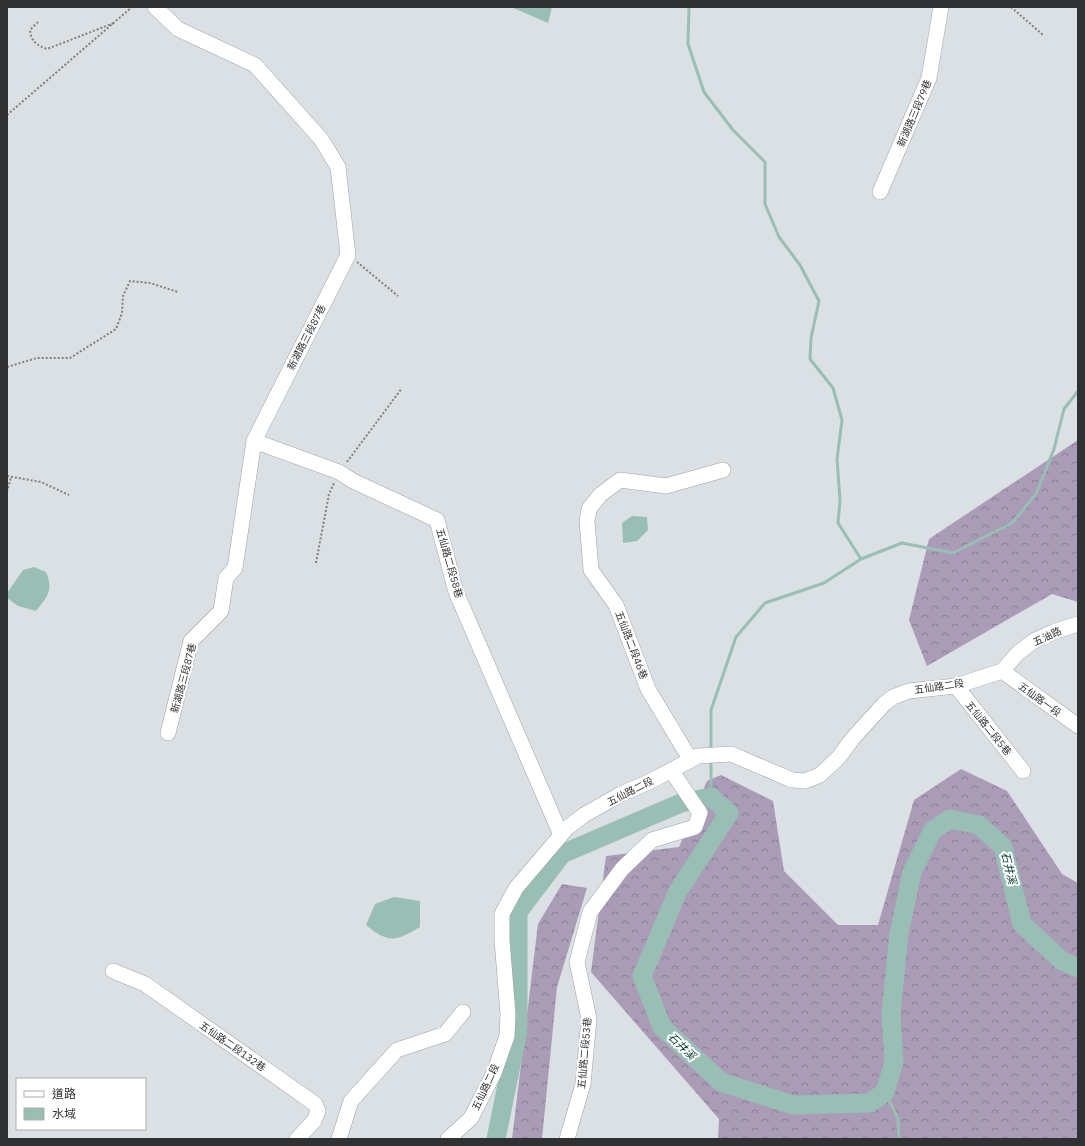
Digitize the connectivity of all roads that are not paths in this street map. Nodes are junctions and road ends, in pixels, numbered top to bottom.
1 (155, 7) edge
2 (941, 7) edge
3 (880, 192) dead end
4 (254, 441) junction
5 (724, 470) dead end
6 (1078, 624) edge
7 (1002, 671) junction
8 (956, 686) junction
9 (1078, 726) edge
10 (168, 732) dead end
11 (694, 758) junction
12 (671, 770) junction
13 (1023, 771) dead end
14 (561, 834) junction
15 (113, 971) dead end
16 (463, 1012) dead end
17 (297, 1139) edge
18 (339, 1139) edge
19 (448, 1139) edge
20 (567, 1139) edge

1 - 4 street, 新湖路三段87巷
2 - 3 street, 新湖路三段79巷
4 - 10 street, 新湖路三段87巷
4 - 14 street, 五仙路二段58巷
5 - 11 street, 五仙路二段46巷
6 - 7 street, 五油路
7 - 8 street, 五仙路二段
7 - 9 street, 五仙路一段
8 - 11 street, 五仙路二段
8 - 13 street, 五仙路二段5巷
11 - 12 street, 五仙路二段
12 - 14 street, 五仙路二段
12 - 20 street, 五仙路二段53巷
14 - 19 street, 五仙路二段
15 - 17 street, 五仙路二段132巷
16 - 18 street

